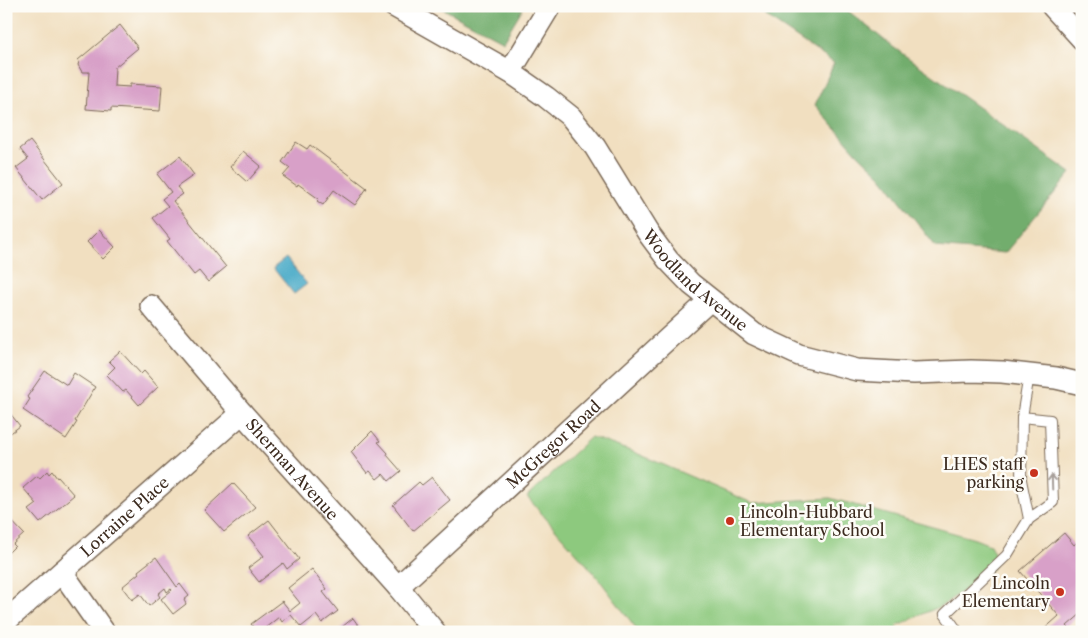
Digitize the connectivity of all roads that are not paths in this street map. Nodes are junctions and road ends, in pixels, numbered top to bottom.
1 (394, 6) edge
2 (550, 6) edge
3 (1052, 6) edge
4 (1082, 39) edge
5 (510, 72) junction
6 (710, 300) junction
7 (151, 306) dead end
8 (1029, 375) junction
9 (1082, 384) edge
10 (242, 413) junction
11 (1022, 417) junction
12 (1029, 519) junction
13 (62, 572) junction
14 (398, 587) junction
15 (6, 621) edge
16 (104, 632) edge
17 (435, 632) edge
18 (958, 632) edge

1 - 5 street, Woodland Avenue
2 - 5 street
3 - 4 street
5 - 6 street, Woodland Avenue
6 - 8 street, Woodland Avenue
6 - 14 street, McGregor Road
7 - 10 street, Sherman Avenue
8 - 9 street, Woodland Avenue
8 - 11 lane
10 - 13 street, Lorraine Place
10 - 14 street, Sherman Avenue
11 - 12 lane
12 -> 11 lane
12 - 18 lane
13 - 15 street, Lorraine Place
13 - 16 street
14 - 17 street, Sherman Avenue

